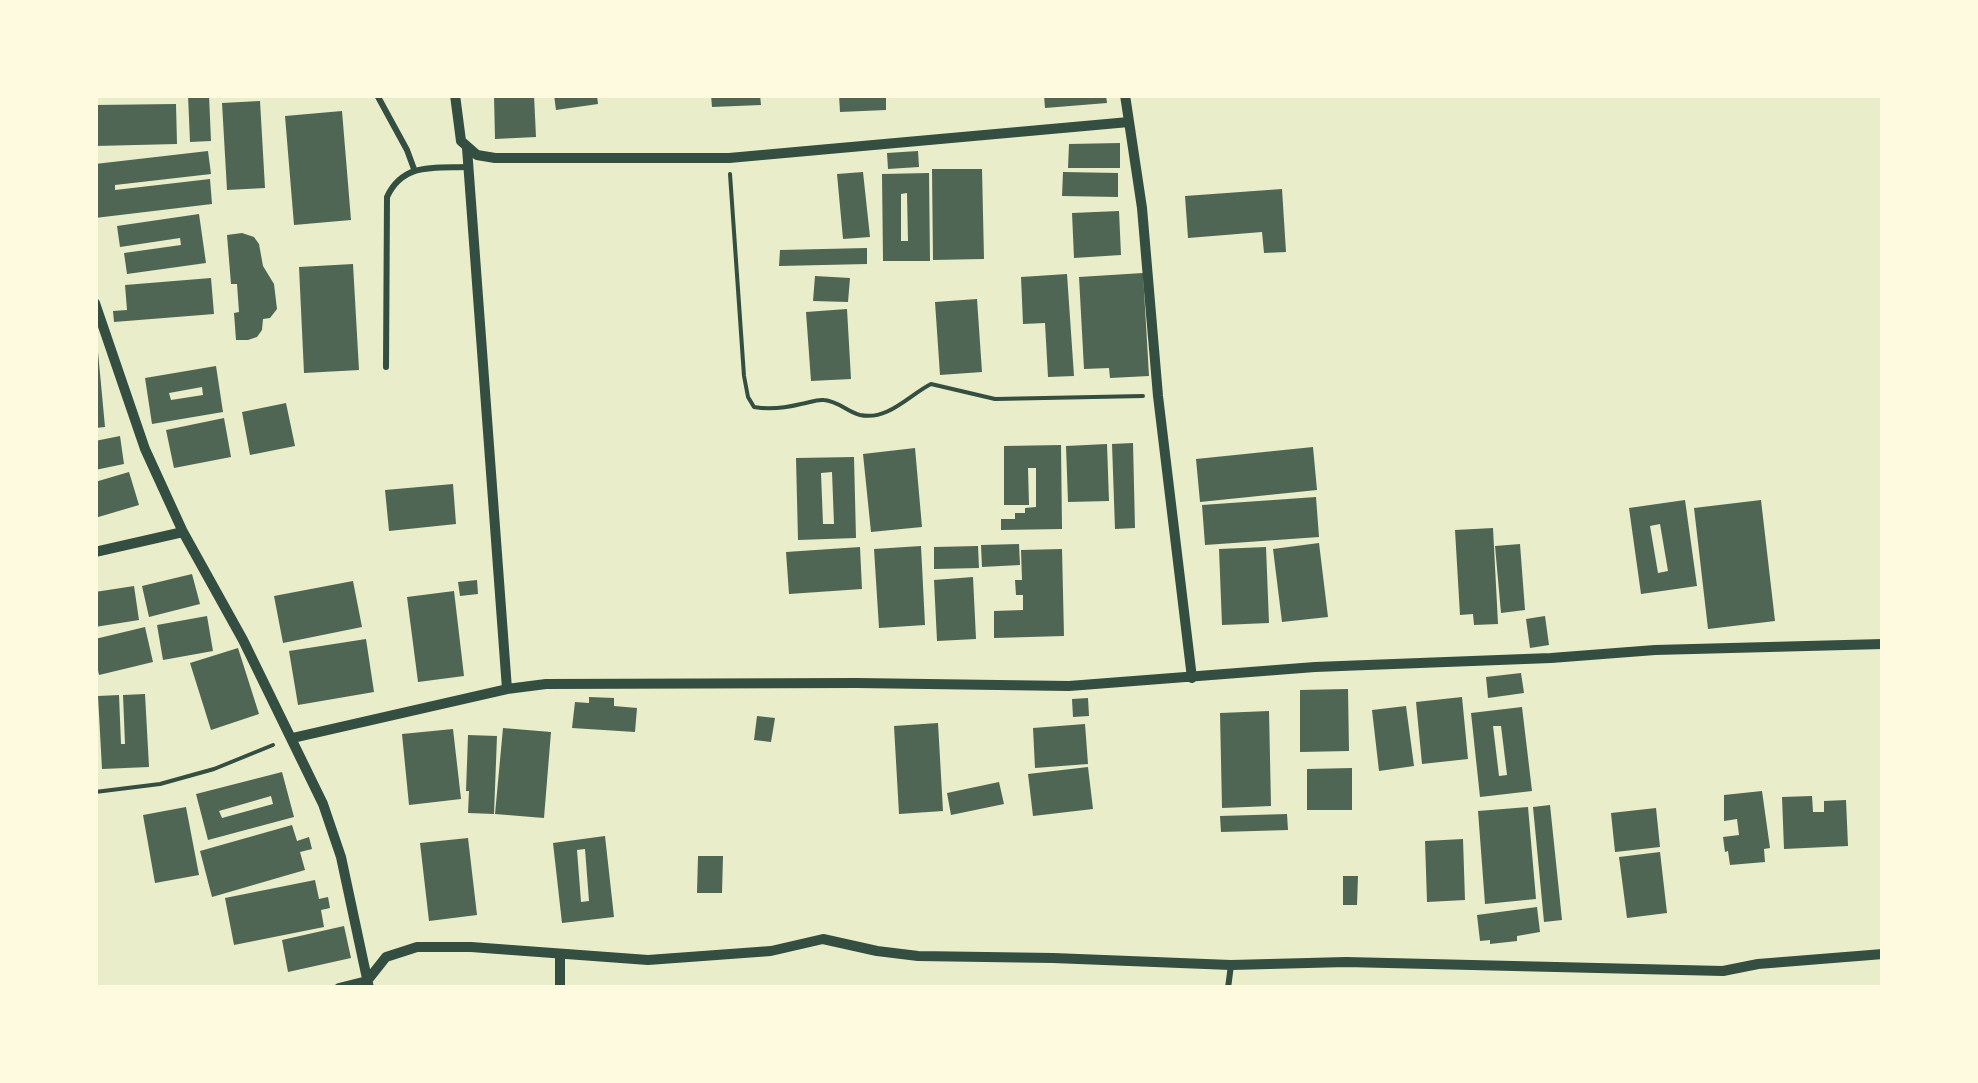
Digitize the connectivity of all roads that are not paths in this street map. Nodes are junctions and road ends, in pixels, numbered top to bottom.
1 (377, 95) edge
2 (455, 95) edge
3 (1125, 95) edge
4 (1128, 122) junction
5 (467, 148) junction
6 (468, 168) junction
7 (414, 169) junction
8 (95, 303) edge
9 (386, 367) dead end
10 (183, 532) junction
11 (95, 552) edge
12 (1883, 644) edge
13 (1192, 678) junction
14 (506, 689) junction
15 (292, 738) junction
16 (1883, 954) edge
17 (560, 955) junction
18 (1230, 965) junction
19 (368, 984) edge
20 (338, 988) edge
21 (560, 988) edge
22 (1228, 988) edge

1 - 7 lane
2 - 5 street
3 - 4 street
4 - 5 street
4 - 13 street
5 - 6 street
6 - 7 lane
6 - 14 street
7 - 9 lane
8 - 10 street
10 - 11 street
10 - 15 street
12 - 13 street
13 - 14 street
14 - 15 street
15 - 19 street
16 - 18 street
17 - 18 street
17 - 19 street
17 - 21 street
18 - 22 lane
19 - 20 street

